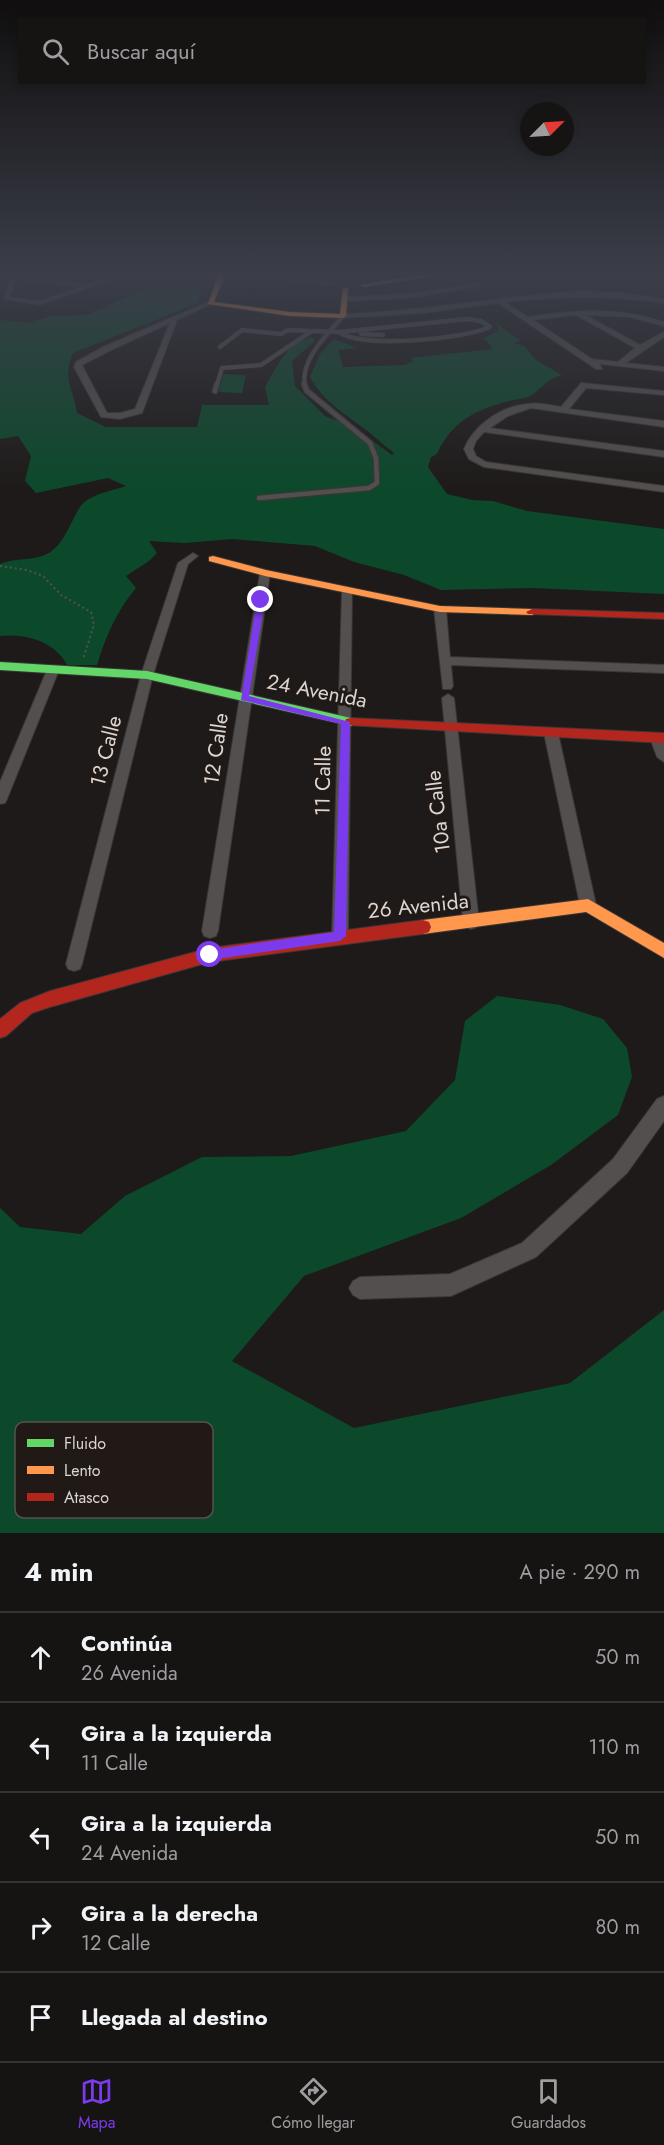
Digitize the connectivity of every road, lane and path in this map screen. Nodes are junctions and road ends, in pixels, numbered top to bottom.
1 (114, 346) edge
2 (164, 346) edge
3 (288, 346) edge
4 (322, 346) edge
5 (566, 346) edge
6 (636, 346) edge
7 (644, 346) edge
8 (640, 348) junction
9 (620, 364) junction
10 (601, 365) junction
11 (664, 369) edge
12 (586, 382) dead end
13 (215, 391) dead end
14 (664, 393) edge
15 (563, 410) junction
16 (664, 424) edge
17 (480, 429) junction
18 (664, 454) edge
19 (664, 489) edge
20 (259, 498) dead end
21 (193, 556) dead end
22 (213, 559) dead end
23 (0, 566) edge
24 (265, 573) junction
25 (347, 591) junction
26 (440, 609) junction
27 (664, 616) edge
28 (446, 661) junction
29 (0, 666) edge
30 (664, 669) edge
31 (53, 670) junction
32 (79, 671) junction
33 (147, 675) junction
34 (244, 698) junction
35 (346, 722) junction
36 (449, 728) junction
37 (551, 733) junction
38 (660, 738) edge
39 (664, 757) edge
40 (0, 799) edge
41 (588, 905) junction
42 (471, 922) junction
43 (210, 931) dead end
44 (340, 936) junction
45 (664, 951) edge
46 (74, 964) dead end
47 (0, 1030) edge
48 (664, 1105) edge
49 (360, 1288) dead end

1 - 2 street
3 - 13 lane
4 - 20 lane
5 - 10 street
6 - 8 street
7 - 8 street
8 - 9 street
9 - 10 street
9 - 11 street
10 - 12 street
14 - 15 street
15 - 16 street
15 - 17 street
17 - 18 street
17 - 19 street
21 - 33 street, 13 Calle
22 - 24 street
23 - 32 path
24 - 25 street
24 - 34 street, 12 Calle
25 - 26 street
25 - 35 street, 11 Calle
26 - 27 street
26 - 28 street, 10a Calle
28 - 30 street
28 - 36 street, 10a Calle
29 - 31 street, 24 Avenida
31 - 32 street, 24 Avenida
31 - 40 street
32 - 33 street, 24 Avenida
33 - 34 street, 24 Avenida
33 - 46 street, 13 Calle
34 - 35 street, 24 Avenida
34 - 43 street, 12 Calle
35 - 36 street, 24 Avenida
35 - 44 street, 11 Calle
36 - 37 street, 24 Avenida
36 - 42 street, 10a Calle
37 - 38 street, 24 Avenida
37 - 41 street
38 - 39 street
41 - 42 street, 26 Avenida
41 - 45 street
42 - 44 street, 26 Avenida
44 - 47 street, 26 Avenida
48 - 49 street

